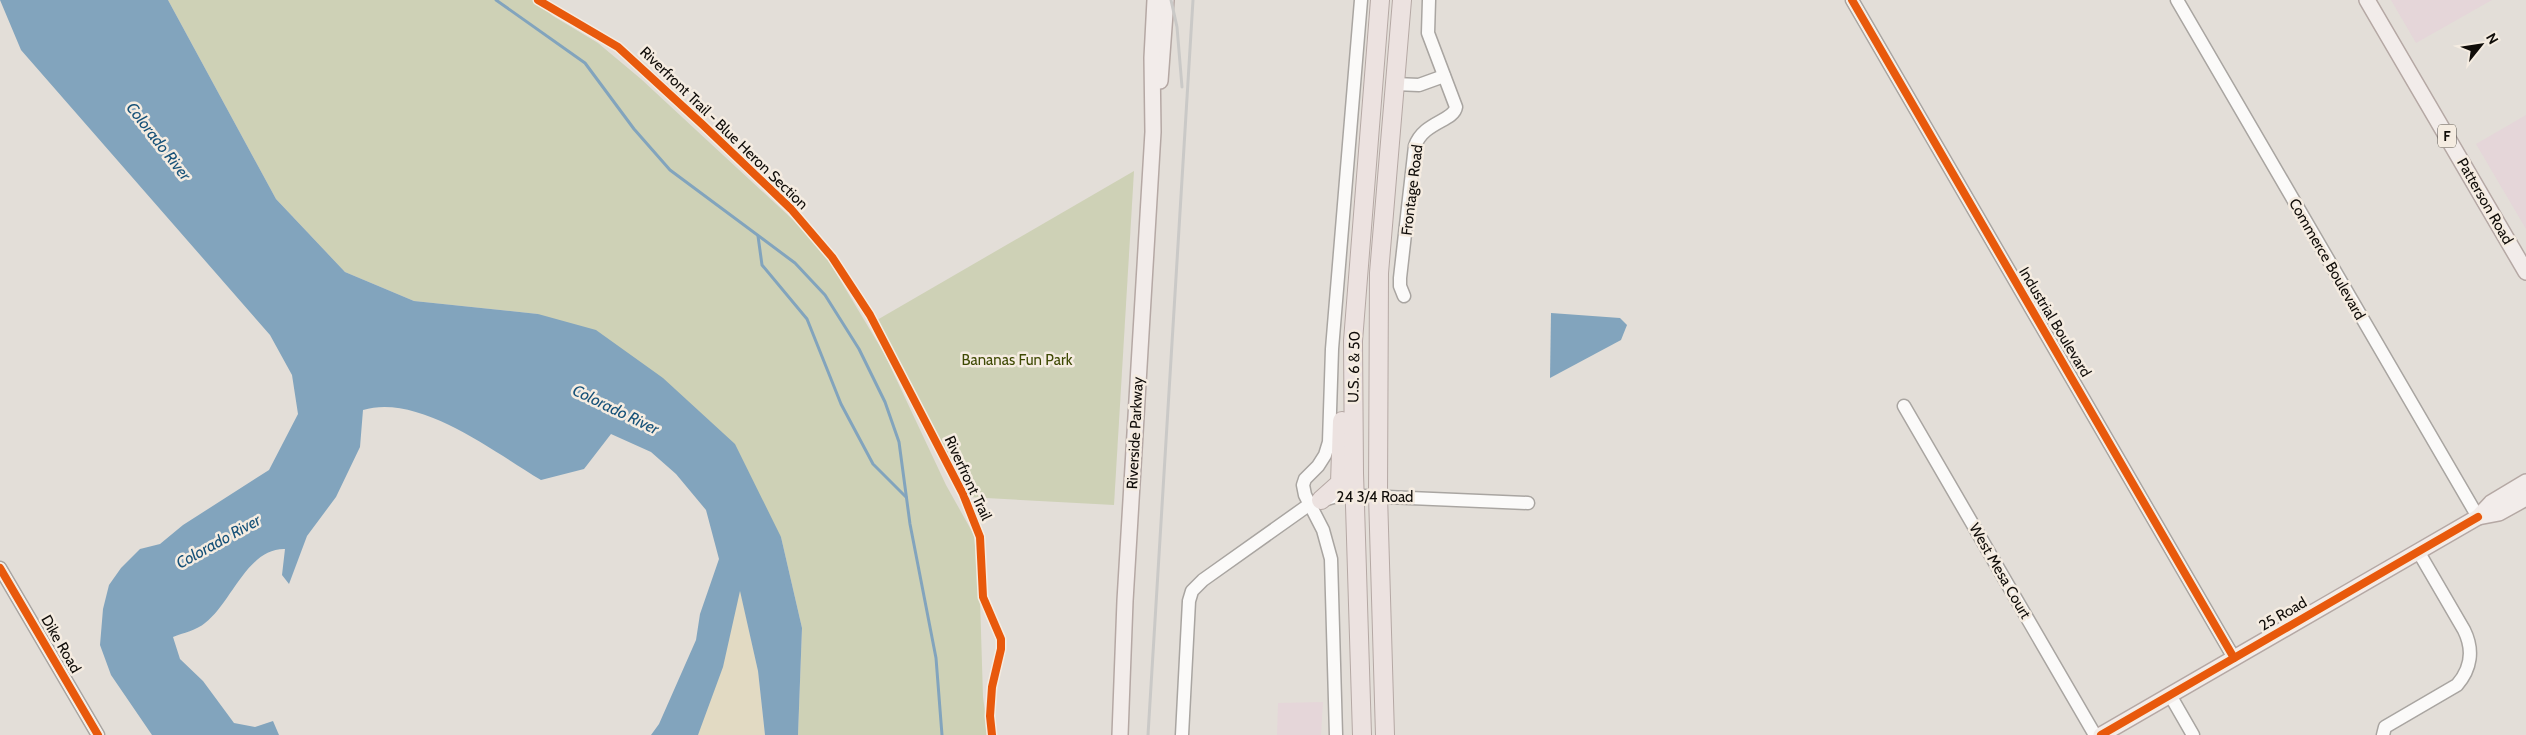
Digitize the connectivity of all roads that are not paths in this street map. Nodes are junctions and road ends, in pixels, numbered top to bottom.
1 (1155, 0) edge
2 (1166, 0) edge
3 (1361, 0) edge
4 (1380, 0) edge
5 (1390, 0) edge
6 (1402, 0) edge
7 (1429, 0) edge
8 (1852, 0) edge
9 (2177, 0) edge
10 (2368, 0) edge
11 (1444, 76) junction
12 (1395, 84) junction
13 (1153, 132) junction
14 (2526, 272) edge
15 (1404, 296) dead end
16 (1356, 305) junction
17 (1904, 406) dead end
18 (2526, 482) edge
19 (1356, 495) junction
20 (1381, 495) junction
21 (2526, 498) edge
22 (1315, 502) junction
23 (1528, 503) dead end
24 (2478, 517) junction
25 (2418, 551) junction
26 (0, 568) edge
27 (2234, 658) junction
28 (1360, 660) junction
29 (2170, 695) junction
30 (98, 735) edge
31 (1120, 735) edge
32 (1182, 735) edge
33 (1336, 735) edge
34 (1362, 735) edge
35 (1372, 735) edge
36 (1385, 735) edge
37 (2095, 735) edge
38 (2101, 735) edge
39 (2193, 735) edge
40 (2383, 735) edge

1 - 13 main road, Riverside Parkway
2 - 13 main road, Riverside Parkway
3 - 22 street
4 - 16 highway, U.S. 6 & 50
5 - 12 highway
6 - 12 highway, U.S. 6 & 50
7 - 11 street, Frontage Road
8 - 27 street, Industrial Boulevard
9 - 24 street, Commerce Boulevard
10 - 14 main road, Patterson Road / F
11 - 12 street
11 - 15 street, Frontage Road
12 - 20 highway, U.S. 6 & 50
13 - 31 main road, Riverside Parkway
16 - 19 highway, U.S. 6 & 50
16 - 20 highway
16 - 22 highway
17 - 37 street, West Mesa Court
18 - 24 main road, 25 Road
19 - 20 street, 24 3/4 Road
19 - 22 street, 24 3/4 Road
19 - 28 highway, U.S. 6 & 50
20 - 23 street, 24 3/4 Road
20 - 36 highway, U.S. 6 & 50
21 - 24 main road, 25 Road
22 - 32 street, 24 3/4 Road
22 - 33 street
24 - 25 main road, 25 Road
25 - 27 main road, 25 Road
25 - 40 street
26 - 30 street, Dike Road
27 - 29 main road, 25 Road
28 - 34 highway, U.S. 6 & 50
28 - 35 highway
29 - 38 main road, 25 Road
29 - 39 street

